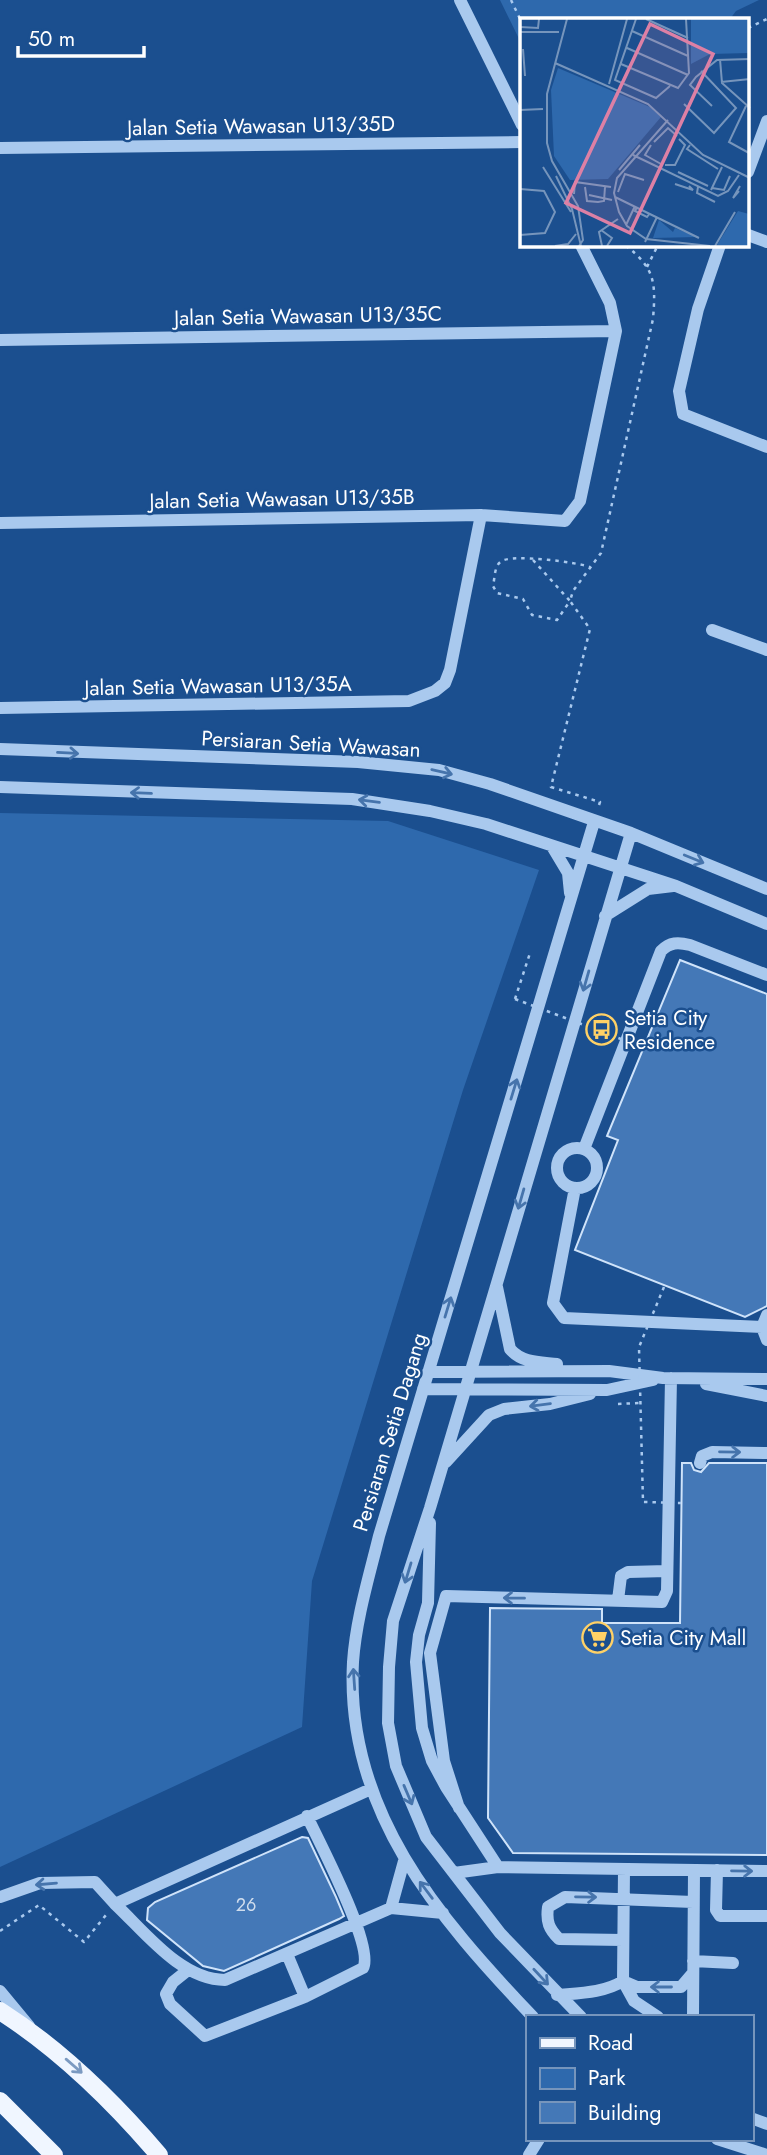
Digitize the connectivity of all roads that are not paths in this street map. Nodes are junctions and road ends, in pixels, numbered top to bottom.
1 (460, 0) edge
2 (520, 121) edge
3 (767, 121) edge
4 (520, 142) edge
5 (0, 148) edge
6 (750, 167) edge
7 (750, 236) edge
8 (767, 242) edge
9 (582, 247) edge
10 (719, 247) edge
11 (616, 331) junction
12 (0, 340) edge
13 (767, 447) edge
14 (481, 515) junction
15 (0, 523) edge
16 (712, 630) dead end
17 (767, 650) edge
18 (0, 708) edge
19 (0, 750) edge
20 (0, 787) edge
21 (594, 822) junction
22 (631, 833) junction
23 (553, 848) junction
24 (583, 857) junction
25 (619, 867) junction
26 (676, 886) junction
27 (767, 889) edge
28 (570, 900) junction
29 (605, 916) junction
30 (767, 924) edge
31 (767, 975) edge
32 (584, 1149) junction
33 (575, 1188) junction
34 (497, 1284) junction
35 (764, 1321) edge
36 (767, 1340) edge
37 (767, 1367) edge
38 (602, 1371) junction
39 (428, 1372) junction
40 (470, 1372) junction
41 (667, 1378) junction
42 (762, 1379) edge
43 (423, 1389) junction
44 (465, 1389) junction
45 (607, 1390) junction
46 (767, 1396) edge
47 (767, 1452) edge
48 (700, 1463) dead end
49 (443, 1466) junction
50 (430, 1508) junction
51 (667, 1571) junction
52 (618, 1600) junction
53 (370, 1789) junction
54 (460, 1808) junction
55 (307, 1816) junction
56 (404, 1861) junction
57 (498, 1867) junction
58 (624, 1869) junction
59 (694, 1870) junction
60 (717, 1870) junction
61 (767, 1871) edge
62 (454, 1873) junction
63 (0, 1897) edge
64 (624, 1898) junction
65 (694, 1902) junction
66 (115, 1904) junction
67 (391, 1908) junction
68 (443, 1913) junction
69 (767, 1916) edge
70 (357, 1924) junction
71 (623, 1940) junction
72 (287, 1954) junction
73 (733, 1963) dead end
74 (693, 1967) junction
75 (188, 1970) junction
76 (623, 1981) junction
77 (0, 1991) edge
78 (557, 1995) junction
79 (306, 1997) junction
80 (0, 2011) edge
81 (531, 2015) edge
82 (578, 2015) edge
83 (654, 2015) edge
84 (693, 2015) edge
85 (36, 2034) junction
86 (0, 2101) edge
87 (723, 2141) edge
88 (54, 2155) edge
89 (159, 2155) edge
90 (767, 2155) edge

1 - 2 street
3 - 6 street
4 - 5 street, Jalan Setia Wawasan U13/35D
7 - 8 street
9 - 11 street
10 - 13 street
11 - 12 street, Jalan Setia Wawasan U13/35C
11 - 14 street, Jalan Setia Wawasan U13/35B
14 - 15 street, Jalan Setia Wawasan U13/35B
14 - 18 street, Jalan Setia Wawasan U13/35A
16 - 17 street
19 -> 21 street, Persiaran Setia Wawasan
23 -> 20 street
21 - 22 street, Persiaran Setia Wawasan
21 - 24 street, Persiaran Setia Dagang
22 - 25 street
22 -> 27 street, Persiaran Setia Wawasan
23 - 24 street
23 - 28 street
24 - 25 street
24 - 28 street, Persiaran Setia Dagang
25 - 26 street
25 - 29 street
26 - 29 street
26 - 30 street
39 -> 28 street, Persiaran Setia Dagang
29 -> 34 street
31 - 32 street
32 - 33 street
32 - 33 street
33 - 35 street
34 - 38 street
34 - 40 street
35 - 36 street
37 - 42 street
38 - 40 street
38 - 41 street
39 - 40 street
39 - 43 street, Persiaran Setia Dagang
40 - 44 street
41 - 42 street
41 - 45 street
41 - 46 street
41 - 51 street
43 - 44 street
53 -> 43 street, Persiaran Setia Dagang
44 - 45 street
44 - 49 street
45 -> 49 street
48 -> 47 street
49 - 50 street
50 - 54 street
50 -> 62 street
51 - 52 street
51 - 52 street
52 -> 54 street
53 - 55 street
53 - 56 street, Persiaran Setia Dagang
54 - 57 street
55 - 66 street
55 - 70 street
56 - 67 street
68 -> 56 street, Persiaran Setia Dagang
57 - 58 street
57 - 62 street
58 - 59 street
58 - 64 street
59 - 60 street
59 - 65 street
60 -> 61 street
60 - 69 street
62 -> 78 street
66 -> 63 street
64 - 65 street
64 - 71 street
71 -> 64 street
65 - 74 street
66 - 75 street
67 - 68 street
67 - 70 street
68 - 81 street, Persiaran Setia Dagang
70 - 72 street
70 - 79 street
71 - 76 street
72 - 75 street
72 - 79 street
73 - 74 street
74 -> 76 street
74 - 84 street
75 - 79 street
76 - 78 street
76 - 83 street
77 - 85 street
78 - 82 street
80 - 85 main road
85 -> 89 main road
86 - 88 main road
87 - 90 street

